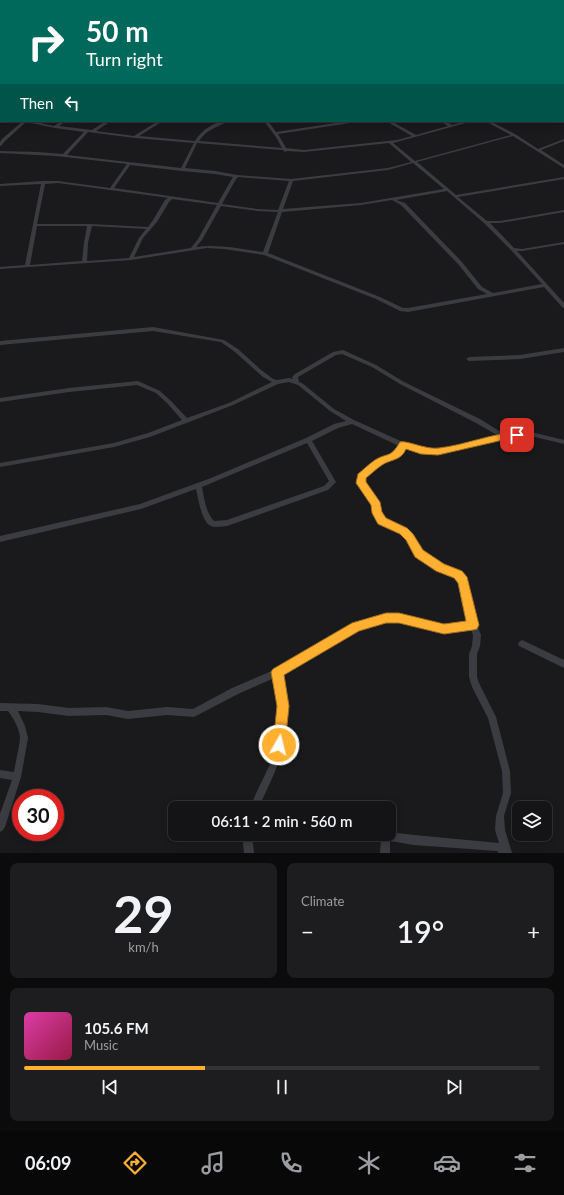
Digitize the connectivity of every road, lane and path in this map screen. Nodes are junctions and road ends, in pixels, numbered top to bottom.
1 (25, 122) edge
2 (31, 122) edge
3 (62, 122) edge
4 (107, 122) edge
5 (159, 122) edge
6 (223, 122) edge
7 (267, 122) edge
8 (350, 122) edge
9 (390, 122) edge
10 (444, 122) edge
11 (467, 122) edge
12 (489, 122) edge
13 (451, 126) junction
14 (55, 127) junction
15 (90, 132) junction
16 (275, 133) junction
17 (514, 135) junction
18 (415, 136) junction
19 (135, 137) junction
20 (564, 140) edge
21 (390, 142) junction
22 (195, 143) junction
23 (0, 145) edge
24 (538, 150) junction
25 (285, 151) junction
26 (0, 152) edge
27 (64, 156) junction
28 (414, 162) junction
29 (130, 164) junction
30 (564, 167) edge
31 (182, 170) junction
32 (237, 176) junction
33 (564, 178) edge
34 (291, 180) junction
35 (43, 182) junction
36 (0, 185) edge
37 (111, 189) junction
38 (447, 190) junction
39 (455, 196) junction
40 (172, 197) junction
41 (393, 199) junction
42 (219, 204) junction
43 (564, 211) edge
44 (280, 212) junction
45 (486, 222) junction
46 (36, 225) junction
47 (90, 225) junction
48 (149, 228) junction
49 (564, 244) edge
50 (193, 248) junction
51 (513, 249) junction
52 (265, 254) junction
53 (131, 259) junction
54 (84, 262) junction
55 (27, 266) junction
56 (0, 268) edge
57 (544, 285) junction
58 (492, 295) junction
59 (564, 306) edge
60 (0, 343) edge
61 (564, 350) edge
62 (469, 359) dead end
63 (277, 382) junction
64 (297, 383) junction
65 (0, 400) edge
66 (186, 421) junction
67 (352, 422) junction
68 (503, 436) junction
69 (308, 440) junction
70 (564, 442) edge
71 (403, 445) junction
72 (0, 465) edge
73 (198, 485) junction
74 (0, 539) edge
75 (473, 625) junction
76 (522, 644) dead end
77 (564, 664) edge
78 (277, 672) junction
79 (10, 706) junction
80 (0, 707) edge
81 (0, 774) edge
82 (17, 777) junction
83 (257, 801) edge
84 (0, 826) edge
85 (396, 837) edge
86 (248, 841) edge
87 (386, 841) edge
88 (249, 853) edge
89 (385, 853) edge
90 (507, 853) edge

1 - 23 street
2 - 14 street
3 - 14 street
4 - 15 street
5 - 19 street
6 - 22 street
7 - 16 street
8 - 16 street
9 - 18 street
10 - 13 street
11 - 13 street
12 - 17 street
13 - 18 street
14 - 15 street
15 - 19 street
15 - 27 street
16 - 25 street
17 - 24 street
17 - 28 street
18 - 21 street
19 - 22 street
20 - 24 street
21 - 25 street
21 - 28 street
22 - 25 street
22 - 31 street
24 - 30 street
26 - 27 street
27 - 29 street
28 - 34 street
28 - 38 street
29 - 31 street
29 - 37 street
31 - 32 street
32 - 34 street
32 - 42 street
33 - 39 street
34 - 44 street
35 - 36 street
35 - 37 street
35 - 46 street
37 - 40 street
38 - 39 street
38 - 41 street
39 - 45 street
40 - 42 street
40 - 48 street
41 - 44 street
41 - 58 street
42 - 44 street
42 - 50 street
43 - 45 street
44 - 52 street
45 - 51 street
46 - 47 street
46 - 55 street
47 - 48 street
47 - 54 street
48 - 53 street
49 - 51 street
50 - 52 street
50 - 53 street
51 - 57 street
52 - 58 street
53 - 54 street
54 - 55 street
55 - 56 street
57 - 58 street
57 - 59 street
60 - 63 street
61 - 62 street
63 - 64 street
63 - 66 street
64 - 67 street
64 - 68 street
65 - 66 street
66 - 72 street
67 - 69 street
67 - 71 street
68 - 70 street
68 - 71 street
69 - 73 street
69 - 73 street
71 - 75 street
73 - 74 street
75 - 78 street
75 - 90 street
76 - 77 street
78 - 79 street
78 - 83 street
79 - 80 street
79 - 82 street
81 - 82 street
82 - 84 street
85 - 90 street
86 - 88 street
87 - 89 street

